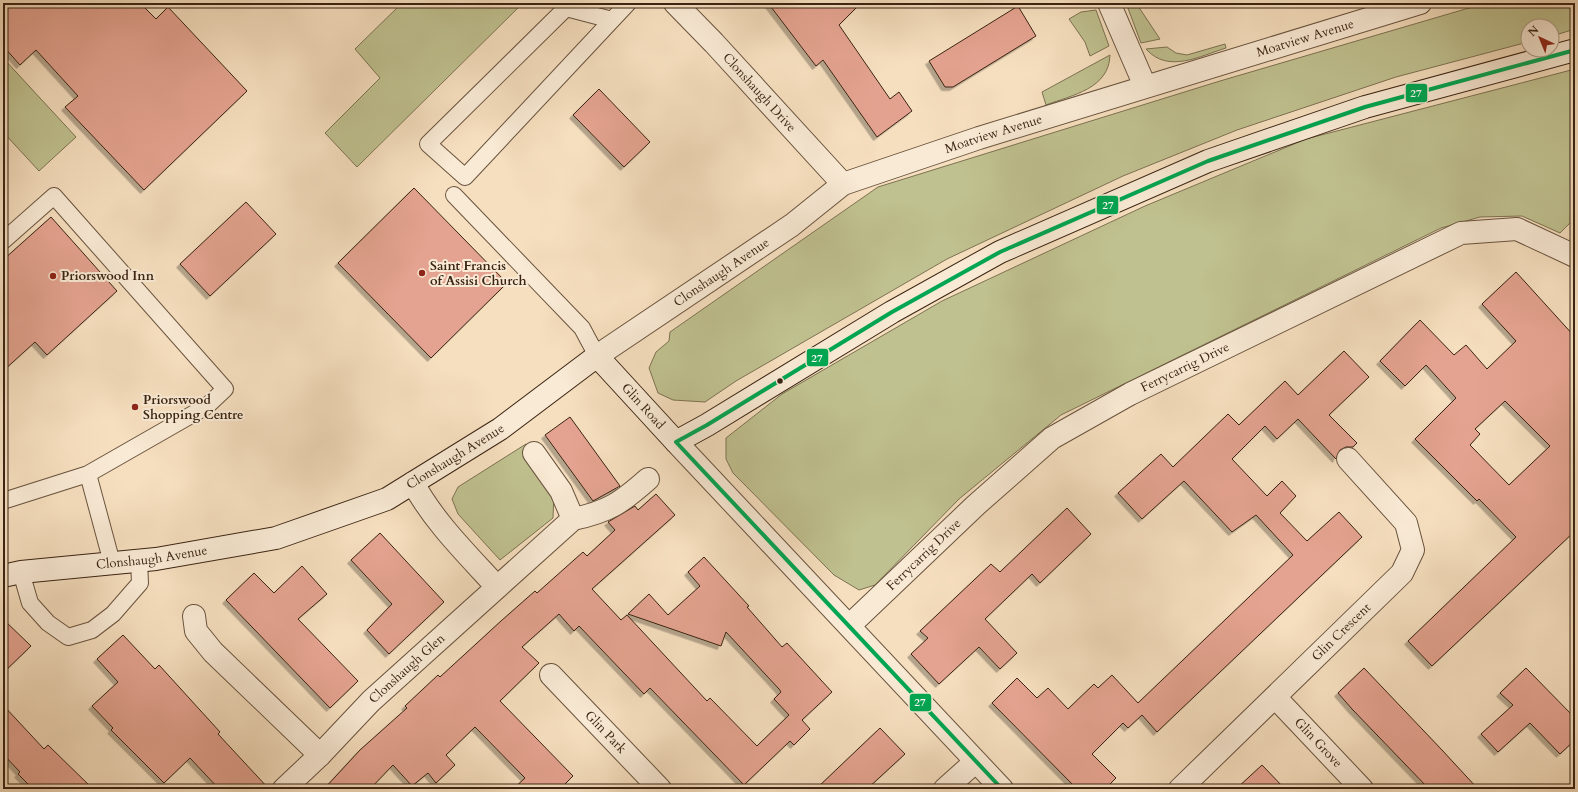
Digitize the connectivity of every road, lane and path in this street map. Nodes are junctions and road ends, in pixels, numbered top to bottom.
1 (628, 3) edge
2 (675, 3) edge
3 (1108, 3) edge
4 (1420, 3) edge
5 (612, 20) junction
6 (1575, 50) edge
7 (1144, 86) junction
8 (843, 184) junction
9 (454, 195) dead end
10 (3, 241) edge
11 (1575, 256) edge
12 (597, 356) junction
13 (676, 442) junction
14 (534, 453) dead end
15 (1348, 459) dead end
16 (88, 474) junction
17 (648, 479) dead end
18 (413, 483) junction
19 (3, 501) edge
20 (573, 519) junction
21 (139, 561) junction
22 (112, 563) junction
23 (12, 574) edge
24 (497, 588) junction
25 (194, 616) dead end
26 (850, 625) junction
27 (551, 675) dead end
28 (1275, 697) junction
29 (320, 755) junction
30 (975, 762) junction
31 (284, 789) edge
32 (660, 789) edge
33 (945, 789) edge
34 (1002, 789) edge
35 (1180, 789) edge
36 (1362, 789) edge

1 - 5 lane
2 - 8 street, Clonshaugh Drive
3 - 7 street
4 - 7 street, Moatview Avenue
5 - 5 lane
6 - 13 street
7 - 8 street, Moatview Avenue
8 - 12 street, Clonshaugh Avenue
9 - 12 lane
10 - 16 lane
11 - 26 street, Ferrycarrig Drive
12 - 13 street, Glin Road
12 - 18 street, Clonshaugh Avenue
13 - 26 street, Glin Road
14 - 20 street
15 - 28 street, Glin Crescent
16 - 19 lane
16 - 22 lane
17 - 20 street, Clonshaugh Glen
18 - 21 street, Clonshaugh Avenue
18 - 24 street
20 - 24 street, Clonshaugh Glen
21 - 22 street, Clonshaugh Avenue
21 - 23 lane
22 - 23 street, Clonshaugh Avenue
24 - 29 street, Clonshaugh Glen
25 - 29 street
26 - 30 street, Glin Road
27 - 32 street, Glin Park
28 - 35 street, Glin Crescent
28 - 36 street, Glin Grove
29 - 31 street, Clonshaugh Glen
30 - 33 street
30 - 34 street, Glin Road

